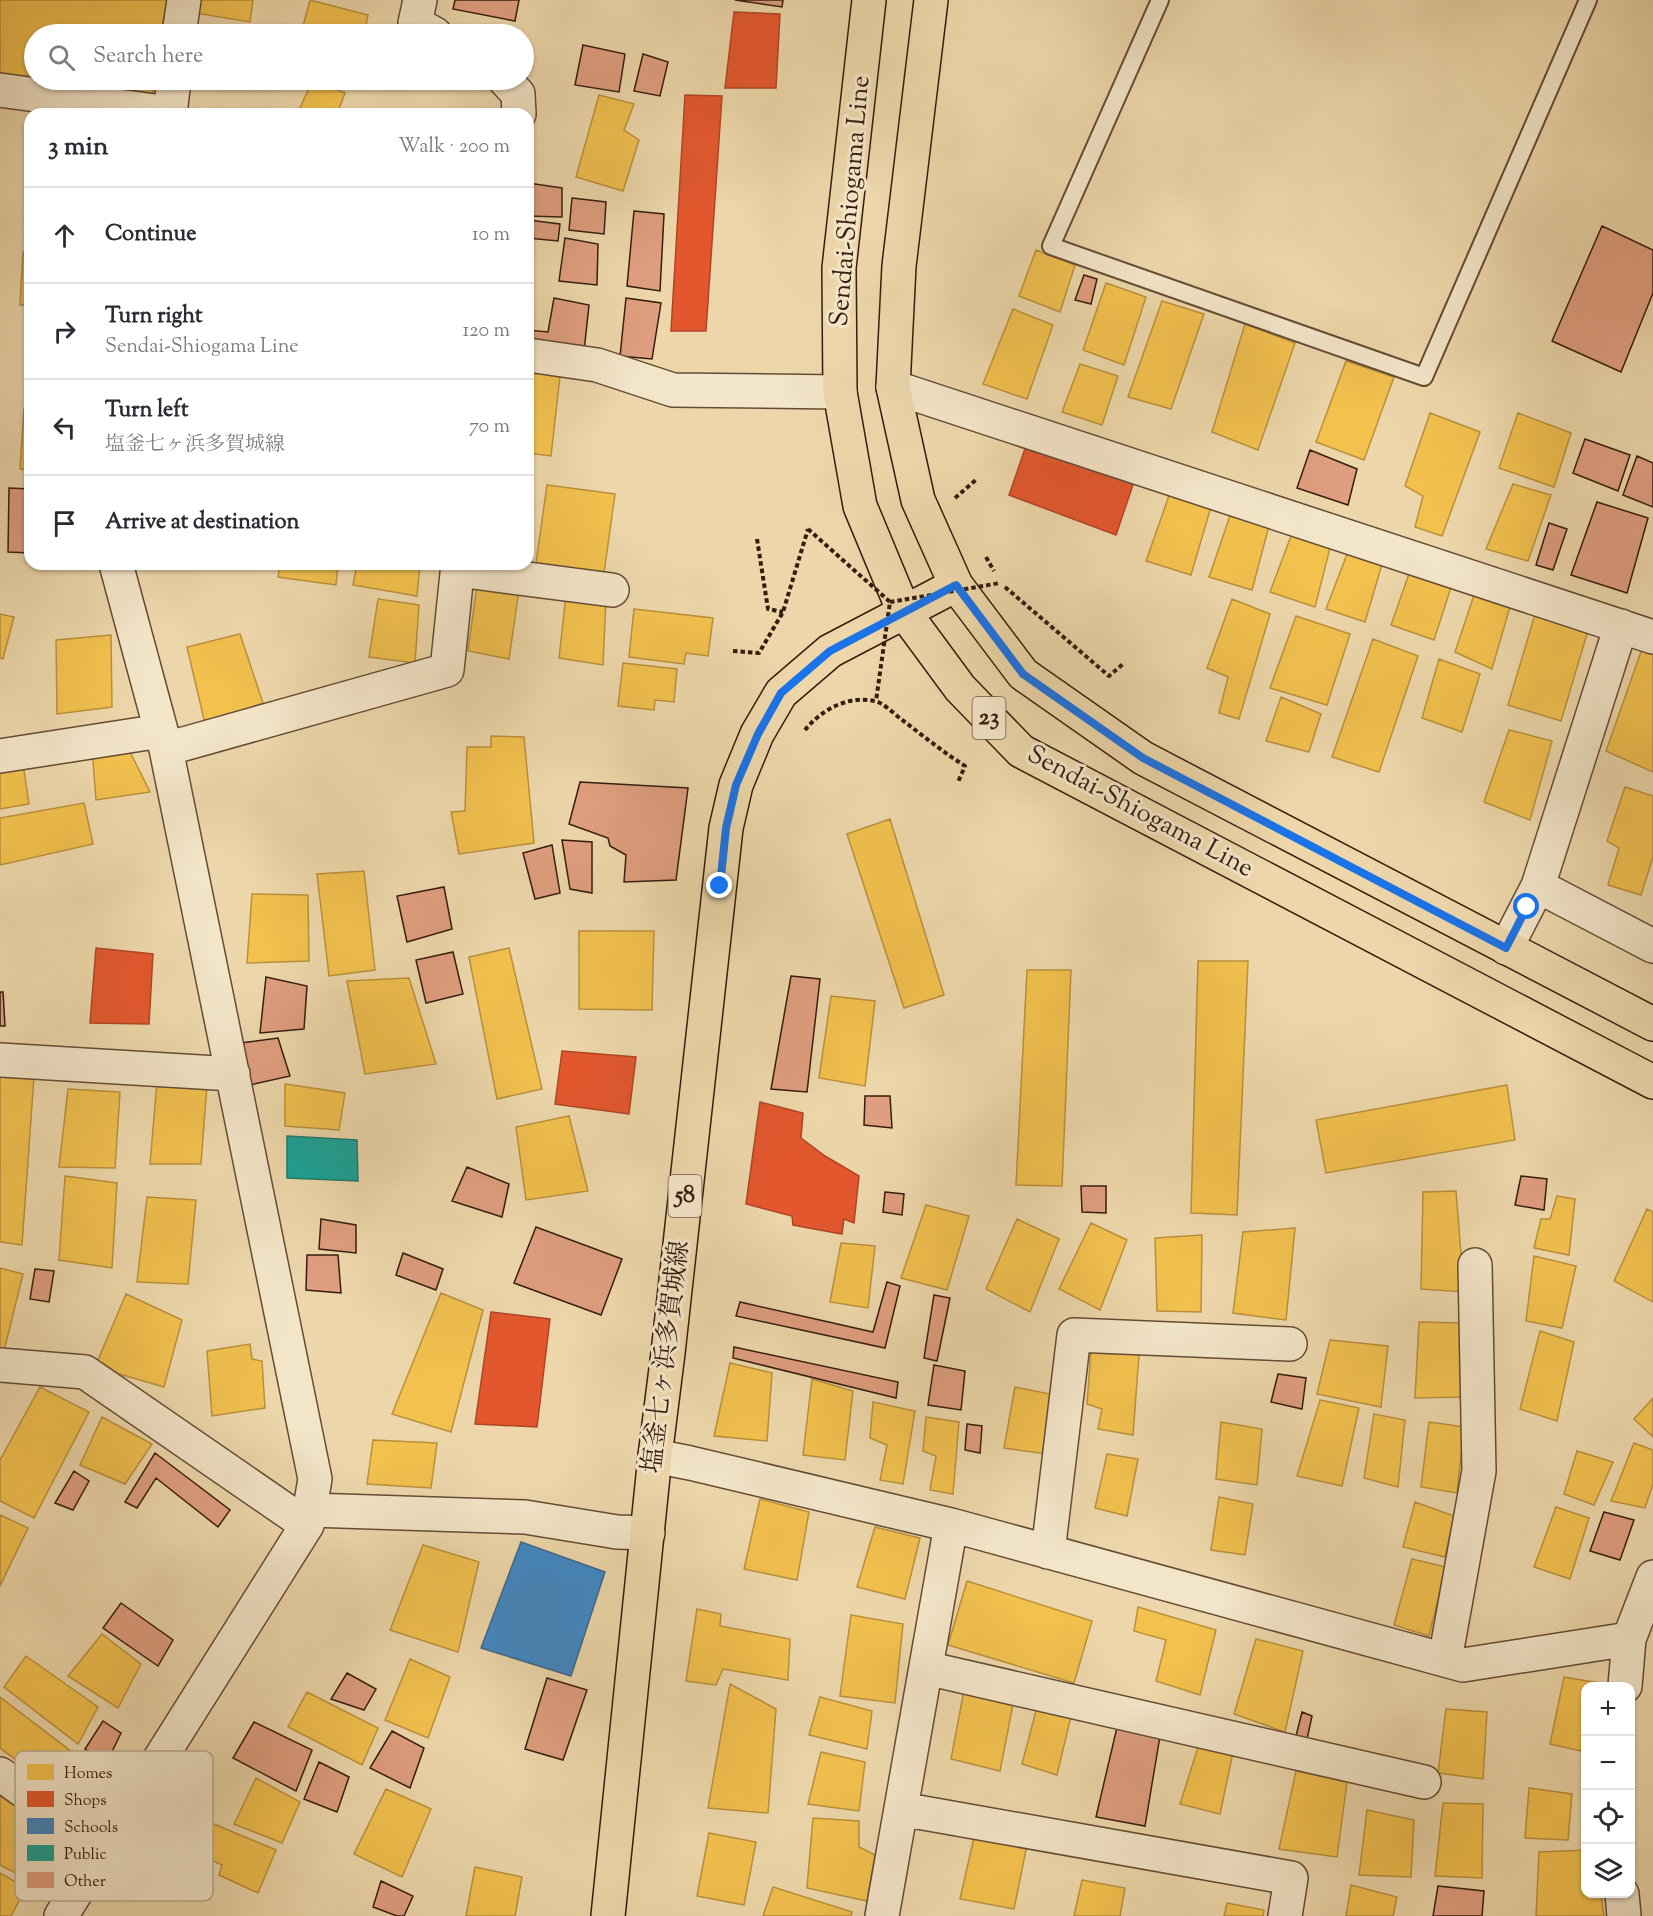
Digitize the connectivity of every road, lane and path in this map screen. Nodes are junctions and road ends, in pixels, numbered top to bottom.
1 (184, 0) edge
2 (420, 0) edge
3 (870, 0) edge
4 (931, 0) edge
5 (1160, 0) edge
6 (1588, 0) edge
7 (181, 24) edge
8 (417, 24) edge
9 (0, 90) edge
10 (173, 90) edge
11 (514, 90) edge
12 (128, 108) edge
13 (171, 108) edge
14 (519, 108) edge
15 (534, 356) edge
16 (894, 387) junction
17 (840, 392) junction
18 (977, 479) dead end
19 (954, 499) dead end
20 (757, 539) dead end
21 (118, 570) edge
22 (458, 570) edge
23 (478, 570) edge
24 (956, 585) junction
25 (612, 590) dead end
26 (897, 607) junction
27 (783, 612) junction
28 (1621, 626) junction
29 (1653, 637) edge
30 (733, 651) dead end
31 (1123, 664) dead end
32 (876, 700) junction
33 (801, 734) dead end
34 (164, 740) junction
35 (0, 756) edge
36 (958, 782) dead end
37 (1538, 886) junction
38 (1653, 946) edge
39 (1506, 948) junction
40 (1653, 1024) edge
41 (0, 1060) edge
42 (233, 1074) junction
43 (1653, 1082) edge
44 (1475, 1265) dead end
45 (1290, 1344) dead end
46 (0, 1365) edge
47 (655, 1456) junction
48 (308, 1517) junction
49 (951, 1526) junction
50 (648, 1533) junction
51 (1048, 1552) junction
52 (1653, 1577) edge
53 (1629, 1639) junction
54 (1445, 1660) junction
55 (926, 1668) junction
56 (1625, 1682) edge
57 (163, 1751) edge
58 (0, 1774) edge
59 (1424, 1782) dead end
60 (15, 1785) edge
61 (901, 1809) junction
62 (1622, 1898) edge
63 (70, 1901) edge
64 (61, 1916) edge
65 (608, 1916) edge
66 (882, 1916) edge
67 (1285, 1916) edge
68 (1624, 1916) edge

1 - 7 street
2 - 8 street
3 - 17 main road, Sendai-Shiogama Line / 23
4 - 16 main road, Sendai-Shiogama Line / 23
5 - 6 lane
9 - 12 street
10 - 13 street
11 - 14 street
15 - 17 street
16 - 24 main road, Sendai-Shiogama Line / 23
16 - 28 street
17 - 26 main road, Sendai-Shiogama Line / 23
18 - 19 path
20 - 27 path
21 - 34 street
22 - 34 street
23 - 25 street
24 - 26 main road, 塩釜七ヶ浜多賀城線 / 58
24 - 39 main road, Sendai-Shiogama Line / 23
26 - 27 path, bridge
26 - 31 path, bridge
26 - 32 path, bridge
26 - 43 main road, Sendai-Shiogama Line / 23
26 - 47 main road, 塩釜七ヶ浜多賀城線 / 58
27 - 30 path
28 - 29 street
28 - 37 street
32 - 33 path
32 - 36 path
34 - 35 street
34 - 42 street
37 - 38 street
37 - 39 street
39 - 40 main road, Sendai-Shiogama Line / 23
41 - 42 street
42 - 48 street
44 - 54 street
45 - 51 street
46 - 48 street
47 - 49 street
47 - 50 main road, 塩釜七ヶ浜多賀城線 / 58
48 - 50 street
48 - 57 street
49 - 51 street
49 - 55 street
50 - 65 main road, 塩釜七ヶ浜多賀城線 / 58
51 - 54 street
52 - 53 street
53 - 54 street
53 - 56 street
55 - 59 street
55 - 61 street
58 - 60 street
61 - 66 street
61 - 67 street
62 - 68 street
63 - 64 street

